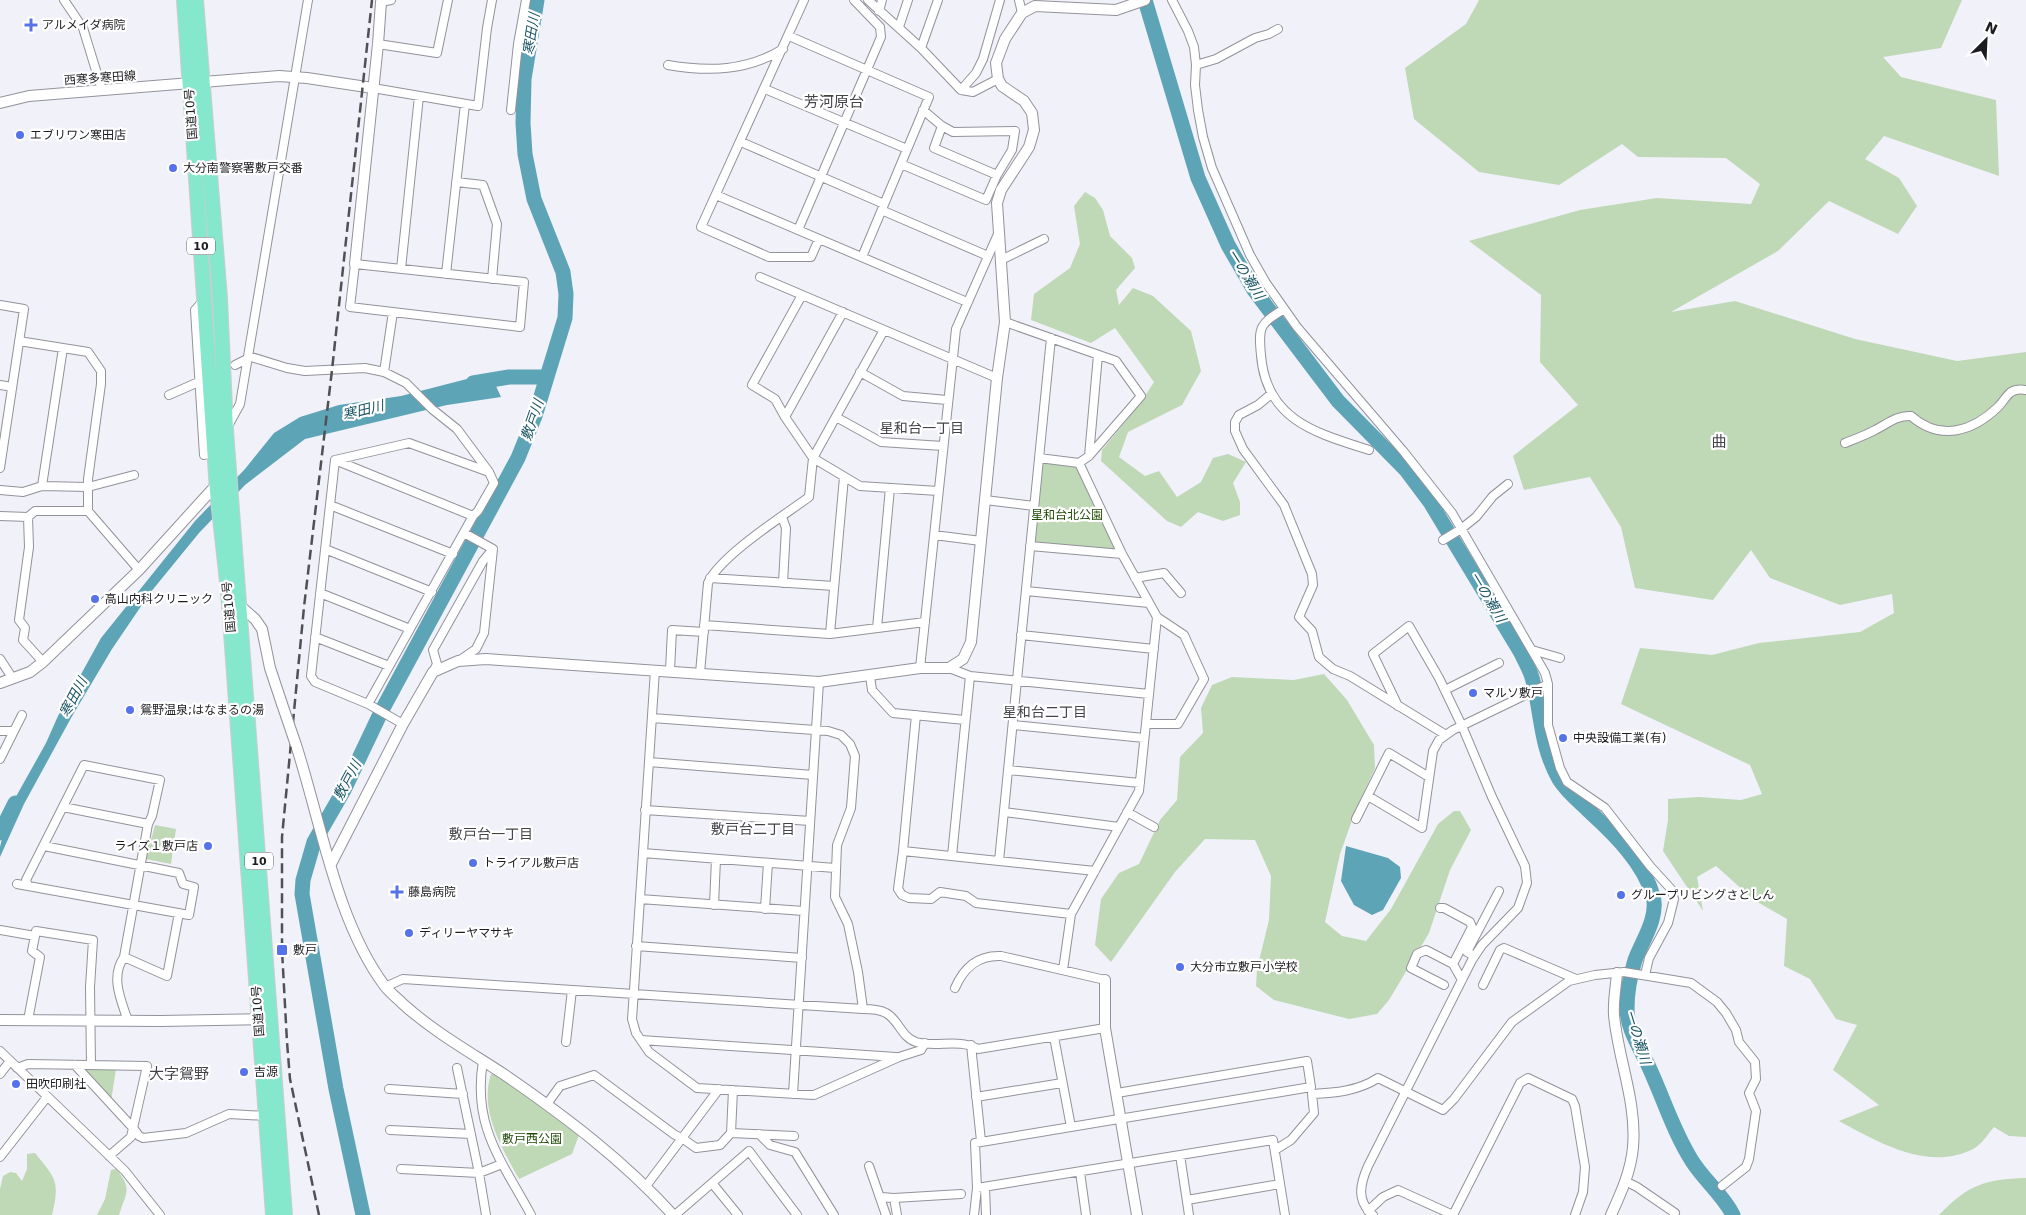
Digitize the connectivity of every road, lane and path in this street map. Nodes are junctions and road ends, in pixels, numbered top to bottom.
1 (64, 0) edge
2 (184, 0) edge
3 (196, 0) edge
4 (308, 0) edge
5 (448, 0) edge
6 (492, 0) edge
7 (526, 0) edge
8 (804, 0) edge
9 (854, 0) edge
10 (868, 0) edge
11 (882, 0) edge
12 (908, 0) edge
13 (938, 0) edge
14 (1000, 0) edge
15 (1019, 0) edge
16 (1172, 0) edge
17 (384, 1) edge
18 (1142, 1) edge
19 (878, 11) junction
20 (1022, 13) junction
21 (899, 27) junction
22 (1278, 29) dead end
23 (789, 36) junction
24 (378, 44) junction
25 (921, 48) junction
26 (783, 49) junction
27 (668, 65) dead end
28 (1196, 65) junction
29 (867, 70) junction
30 (295, 77) junction
31 (998, 79) junction
32 (196, 83) junction
33 (373, 88) junction
34 (765, 89) junction
35 (102, 90) junction
36 (961, 90) junction
37 (420, 96) junction
38 (0, 103) edge
39 (465, 104) junction
40 (511, 110) dead end
41 (923, 110) junction
42 (844, 123) junction
43 (942, 126) junction
44 (740, 142) junction
45 (907, 149) junction
46 (901, 164) junction
47 (997, 176) junction
48 (821, 177) junction
49 (456, 182) junction
50 (716, 195) junction
51 (986, 200) junction
52 (998, 200) junction
53 (885, 208) junction
54 (798, 230) junction
55 (998, 233) junction
56 (819, 239) junction
57 (1044, 239) dead end
58 (988, 256) junction
59 (862, 257) junction
60 (1002, 260) junction
61 (355, 264) junction
62 (401, 269) junction
63 (446, 274) junction
64 (760, 276) dead end
65 (492, 279) junction
66 (802, 294) junction
67 (220, 298) junction
68 (205, 299) junction
69 (967, 302) junction
70 (0, 305) edge
71 (1281, 311) junction
72 (393, 312) junction
73 (843, 312) junction
74 (1005, 322) junction
75 (884, 330) junction
76 (1051, 338) junction
77 (19, 341) junction
78 (63, 348) junction
79 (1098, 355) junction
80 (248, 358) junction
81 (952, 358) junction
82 (235, 365) dead end
83 (384, 372) junction
84 (860, 372) junction
85 (997, 378) junction
86 (201, 380) junction
87 (0, 385) edge
88 (12, 387) junction
89 (2026, 390) edge
90 (1271, 394) junction
91 (169, 395) dead end
92 (947, 400) junction
93 (836, 417) junction
94 (785, 418) junction
95 (226, 430) junction
96 (1845, 443) dead end
97 (943, 446) junction
98 (1369, 450) dead end
99 (222, 451) junction
100 (1089, 456) junction
101 (813, 458) junction
102 (1039, 458) junction
103 (335, 460) junction
104 (1079, 463) junction
105 (0, 468) edge
106 (230, 472) junction
107 (489, 472) junction
108 (134, 475) dead end
109 (844, 477) junction
110 (1508, 484) dead end
111 (42, 486) junction
112 (88, 487) junction
113 (217, 488) junction
114 (890, 488) junction
115 (0, 490) edge
116 (938, 492) junction
117 (985, 500) junction
118 (330, 505) junction
119 (1034, 506) junction
120 (88, 511) junction
121 (0, 516) edge
122 (473, 516) junction
123 (28, 517) junction
124 (782, 517) junction
125 (1459, 530) junction
126 (467, 535) junction
127 (934, 535) junction
128 (1445, 539) dead end
129 (981, 541) junction
130 (1030, 546) junction
131 (490, 547) junction
132 (325, 549) junction
133 (230, 551) junction
134 (454, 554) junction
135 (1122, 554) junction
136 (139, 570) junction
137 (710, 578) junction
138 (1135, 578) junction
139 (783, 583) junction
140 (834, 586) junction
141 (228, 591) junction
142 (1026, 591) junction
143 (432, 592) junction
144 (320, 593) junction
145 (1181, 593) dead end
146 (1149, 603) junction
147 (241, 607) junction
148 (1157, 617) junction
149 (925, 622) junction
150 (877, 628) junction
151 (410, 629) junction
152 (704, 629) junction
153 (830, 634) junction
154 (1022, 635) junction
155 (315, 637) junction
156 (1154, 649) junction
157 (1532, 650) junction
158 (0, 658) edge
159 (1560, 658) dead end
160 (458, 661) junction
161 (43, 662) junction
162 (1499, 663) dead end
163 (389, 666) junction
164 (920, 668) junction
165 (949, 668) junction
166 (655, 670) junction
167 (670, 670) junction
168 (433, 672) junction
169 (700, 673) junction
170 (870, 676) junction
171 (970, 676) junction
172 (13, 679) junction
173 (1017, 680) junction
174 (819, 682) junction
175 (0, 683) edge
176 (1546, 685) junction
177 (1445, 690) junction
178 (1149, 694) junction
179 (368, 704) junction
180 (1398, 706) junction
181 (22, 715) dead end
182 (916, 715) junction
183 (652, 718) junction
184 (965, 720) junction
185 (400, 722) junction
186 (1146, 724) junction
187 (1012, 725) junction
188 (1462, 726) junction
189 (816, 730) junction
190 (0, 731) edge
191 (14, 731) junction
192 (1446, 735) junction
193 (1144, 738) junction
194 (0, 759) edge
195 (649, 762) junction
196 (1008, 770) junction
197 (813, 775) junction
198 (1429, 777) junction
199 (1140, 783) junction
200 (1368, 796) junction
201 (63, 807) junction
202 (646, 810) junction
203 (1004, 812) junction
204 (1127, 812) junction
205 (1356, 819) dead end
206 (810, 821) junction
207 (148, 824) junction
208 (1154, 827) dead end
209 (1119, 828) junction
210 (44, 846) junction
211 (903, 852) junction
212 (643, 853) junction
213 (952, 856) junction
214 (716, 859) junction
215 (999, 861) junction
216 (768, 863) junction
217 (331, 864) junction
218 (140, 865) junction
219 (807, 866) junction
220 (835, 868) junction
221 (1095, 871) junction
222 (17, 884) dead end
223 (28, 886) junction
224 (1499, 891) dead end
225 (640, 899) junction
226 (133, 905) junction
227 (714, 905) junction
228 (1440, 908) dead end
229 (765, 909) junction
230 (804, 912) junction
231 (178, 913) junction
232 (1072, 914) junction
233 (0, 930) edge
234 (35, 936) junction
235 (636, 946) junction
236 (1474, 956) junction
237 (124, 957) junction
238 (802, 958) junction
239 (1453, 964) junction
240 (1063, 970) junction
241 (1621, 972) junction
242 (1643, 974) junction
243 (1576, 979) junction
244 (1104, 980) joint
245 (1462, 980) junction
246 (1482, 985) dead end
247 (1444, 986) dead end
248 (385, 987) junction
249 (955, 988) dead end
250 (572, 990) junction
251 (633, 994) junction
252 (798, 1005) junction
253 (863, 1009) junction
254 (265, 1019) junction
255 (0, 1020) edge
256 (28, 1020) junction
257 (91, 1021) junction
258 (128, 1021) junction
259 (1105, 1028) junction
260 (1054, 1037) junction
261 (641, 1040) junction
262 (566, 1042) dead end
263 (924, 1043) junction
264 (971, 1045) junction
265 (796, 1050) junction
266 (0, 1051) edge
267 (899, 1058) junction
268 (10, 1061) junction
269 (484, 1061) junction
270 (75, 1065) junction
271 (91, 1065) junction
272 (17, 1068) junction
273 (457, 1068) dead end
274 (0, 1074) edge
275 (1062, 1082) junction
276 (389, 1089) dead end
277 (719, 1089) junction
278 (733, 1090) junction
279 (1405, 1091) junction
280 (1116, 1093) junction
281 (463, 1094) junction
282 (793, 1094) junction
283 (47, 1097) junction
284 (976, 1097) junction
285 (547, 1104) junction
286 (266, 1116) junction
287 (1121, 1118) junction
288 (1071, 1127) junction
289 (134, 1129) junction
290 (390, 1130) dead end
291 (731, 1133) junction
292 (471, 1134) junction
293 (759, 1134) junction
294 (794, 1136) dead end
295 (682, 1138) junction
296 (981, 1142) junction
297 (1274, 1150) junction
298 (1180, 1155) junction
299 (109, 1156) junction
300 (0, 1157) edge
301 (502, 1164) junction
302 (1128, 1164) junction
303 (869, 1166) dead end
304 (401, 1169) dead end
305 (1080, 1172) junction
306 (478, 1173) junction
307 (1626, 1181) junction
308 (712, 1183) junction
309 (1280, 1184) junction
310 (646, 1186) junction
311 (1722, 1186) dead end
312 (981, 1188) junction
313 (961, 1194) dead end
314 (881, 1197) junction
315 (894, 1198) junction
316 (1186, 1200) junction
317 (1370, 1213) edge
318 (1675, 1214) edge
319 (160, 1215) edge
320 (273, 1215) edge
321 (285, 1215) edge
322 (486, 1215) edge
323 (530, 1215) edge
324 (674, 1215) edge
325 (738, 1215) edge
326 (797, 1215) edge
327 (834, 1215) edge
328 (886, 1215) edge
329 (897, 1215) edge
330 (974, 1215) edge
331 (986, 1215) edge
332 (1086, 1215) edge
333 (1137, 1215) edge
334 (1189, 1215) edge
335 (1285, 1215) edge
336 (1575, 1215) edge
337 (1611, 1215) edge

1 - 35 street
2 - 32 highway, 国道10号 / 10
3 - 32 highway, 国道10号 / 10
4 - 30 street
5 - 24 street
6 - 39 street
7 - 40 street
8 - 23 street
9 - 29 street
10 - 19 street
11 - 19 street
12 - 21 street
13 - 25 street
14 - 36 street
15 - 20 street
16 - 28 street
17 - 24 street
18 - 20 street
19 - 21 street
20 - 31 street
21 - 25 street
22 - 28 street
23 - 26 street
23 - 29 street
24 - 33 street
25 - 36 street
26 - 27 street
26 - 34 street
28 - 71 street
29 - 41 street
29 - 42 street
30 - 32 street, 西寒多寒田線
30 - 33 street, 西寒多寒田線
30 - 80 street
31 - 36 street
31 - 52 street
32 - 35 street, 西寒多寒田線
32 - 67 highway, 国道10号 / 10
32 - 68 highway, 国道10号 / 10
33 - 37 street
33 - 61 street
34 - 42 street
34 - 44 street
35 - 38 street, 西寒多寒田線
37 - 39 street
37 - 62 street
39 - 49 street
41 - 43 street
41 - 45 street
42 - 45 street
42 - 48 street
43 - 47 street
43 - 47 street
44 - 48 street
44 - 50 street
45 - 46 street
46 - 51 street
46 - 53 street
47 - 51 street
48 - 53 street
48 - 54 street
49 - 63 street
49 - 65 street
50 - 54 street
50 - 56 street
51 - 52 street
52 - 55 street
53 - 58 street
53 - 59 street
54 - 56 street
55 - 58 street
55 - 60 street
56 - 59 street
57 - 60 street
58 - 69 street
59 - 69 street
60 - 74 street
61 - 62 street
61 - 72 street
62 - 63 street
63 - 65 street
64 - 66 street
65 - 72 street
66 - 73 street
66 - 94 street
67 - 68 street
67 - 95 highway, 国道10号 / 10
68 - 86 street
68 - 99 highway, 国道10号 / 10
69 - 81 street
70 - 77 street
71 - 90 street
71 - 125 street
72 - 83 street
73 - 75 street
73 - 94 street
74 - 76 street
74 - 85 street
75 - 81 street
75 - 84 street
76 - 79 street
76 - 102 street
77 - 78 street
77 - 88 street
78 - 111 street
78 - 112 street
79 - 100 street
79 - 100 street
80 - 82 street
80 - 83 street
80 - 95 street
81 - 85 street
81 - 92 street
83 - 107 street
84 - 92 street
84 - 93 street
85 - 117 street
86 - 91 street
86 - 99 street
87 - 88 street
88 - 105 street
89 - 96 street
90 - 98 street
90 - 180 street
92 - 97 street
93 - 97 street
93 - 101 street
94 - 101 street
95 - 99 highway, 国道10号 / 10
97 - 116 street
99 - 106 highway, 国道10号 / 10
99 - 113 highway, 国道10号 / 10
100 - 104 street
101 - 109 street
101 - 124 street
102 - 104 street
102 - 119 street
103 - 107 street
103 - 118 street
103 - 122 street
104 - 135 street
106 - 113 street
106 - 133 highway, 国道10号 / 10
107 - 122 street
108 - 112 street
109 - 114 street
109 - 140 street
110 - 125 street
111 - 112 street
111 - 115 street
112 - 120 street
113 - 133 highway, 国道10号 / 10
113 - 136 street
114 - 116 street
114 - 150 street
116 - 127 street
117 - 119 street
117 - 129 street
118 - 132 street
118 - 134 street
119 - 130 street
120 - 123 street
120 - 136 street
121 - 123 street
122 - 126 street
123 - 161 street
124 - 137 street
124 - 139 street
125 - 128 street
125 - 157 street
126 - 131 street
126 - 134 street
127 - 129 street
127 - 149 street
129 - 165 street
130 - 135 street
130 - 142 street
131 - 160 street
131 - 168 street
132 - 143 street
132 - 144 street
133 - 141 highway, 国道10号 / 10
133 - 147 highway, 国道10号 / 10
134 - 143 street
135 - 138 street
136 - 161 street
137 - 139 street
137 - 152 street
138 - 145 street
138 - 146 street
139 - 140 street
140 - 153 street
141 - 147 street
141 - 254 highway, 国道10号 / 10
142 - 146 street
142 - 154 street
143 - 151 street
144 - 151 street
144 - 155 street
146 - 148 street
147 - 217 street, bridge
147 - 254 highway, 国道10号 / 10
148 - 156 street
148 - 186 street
149 - 150 street
149 - 164 street
150 - 153 street
151 - 163 street
152 - 153 street
152 - 167 street
152 - 169 street
154 - 156 street
154 - 173 street
155 - 163 street
155 - 179 street
156 - 178 street
157 - 159 street
157 - 176 street
158 - 172 street
160 - 166 street
160 - 168 street
161 - 172 street
162 - 177 street
163 - 179 street
164 - 165 street
164 - 170 street
165 - 171 street
166 - 167 street
166 - 183 street
167 - 169 street
168 - 185 street
169 - 174 street
170 - 174 street
170 - 182 street
171 - 173 street
171 - 184 street
172 - 175 street
173 - 178 street
173 - 187 street
174 - 189 street
176 - 188 street
176 - 242 street
177 - 180 street
177 - 188 street
178 - 186 street
179 - 185 street
180 - 192 street
181 - 191 street
182 - 184 street
182 - 211 street
183 - 189 street
183 - 195 street
184 - 213 street
185 - 217 street
186 - 193 street
187 - 193 street
187 - 196 street
188 - 192 street
188 - 236 street
189 - 197 street
189 - 220 street
190 - 191 street
191 - 194 street
192 - 198 street
193 - 199 street
195 - 197 street
195 - 202 street
196 - 199 street
196 - 203 street
197 - 206 street
198 - 200 street
198 - 200 street
199 - 204 street
200 - 205 street
201 - 207 street
201 - 207 street
201 - 210 street
202 - 206 street
202 - 212 street
203 - 209 street
203 - 215 street
204 - 208 street
204 - 209 street
206 - 219 street
207 - 218 street
209 - 221 street
210 - 218 street
210 - 223 street
211 - 213 street
211 - 232 street
212 - 214 street
212 - 225 street
213 - 215 street
214 - 216 street
214 - 227 street
215 - 221 street
216 - 219 street
216 - 229 street
217 - 248 street
218 - 226 street
218 - 231 street
219 - 220 street
219 - 230 street
220 - 253 street
221 - 232 street
222 - 223 street
223 - 226 street
224 - 236 street
225 - 227 street
225 - 235 street
226 - 231 street
226 - 237 street
227 - 229 street
228 - 239 street
229 - 230 street
230 - 238 street
231 - 237 street
232 - 240 street
233 - 234 street
234 - 256 street
234 - 257 street
235 - 238 street
235 - 251 street
236 - 245 street
237 - 258 street
238 - 252 street
239 - 245 street
239 - 247 street
240 - 244 street
240 - 249 street
241 - 242 street
241 - 243 street
241 - 307 street
242 - 311 street
243 - 246 street
243 - 279 street
244 - 259 street
245 - 279 street
248 - 250 street
248 - 269 street
250 - 251 street
250 - 262 street
251 - 252 street
251 - 261 street
252 - 253 street
252 - 265 street
253 - 263 street
254 - 258 street
254 - 286 highway, 国道10号 / 10
254 - 321 highway, 国道10号 / 10
255 - 256 street
256 - 257 street
257 - 258 street
257 - 271 street
259 - 260 street
259 - 280 street
260 - 264 street
260 - 275 street
261 - 265 street
261 - 277 street
263 - 264 street
263 - 267 street
264 - 284 street
265 - 267 street
265 - 282 street
266 - 268 street
267 - 282 street
268 - 272 street
268 - 274 street
269 - 285 street
269 - 301 street
270 - 271 street
270 - 272 street
270 - 289 street
271 - 289 street
272 - 283 street
273 - 281 street
275 - 284 street
275 - 288 street
276 - 281 street
277 - 278 street
277 - 295 street
278 - 282 street
278 - 291 street
279 - 297 street
279 - 317 street
280 - 287 street
280 - 287 street
281 - 292 street
283 - 299 street
283 - 300 street
284 - 296 street
285 - 295 street
285 - 310 street
286 - 289 street
286 - 320 highway, 国道10号 / 10
287 - 288 street
287 - 302 street
288 - 296 street
289 - 299 street
290 - 292 street
291 - 293 street
291 - 295 street
292 - 306 street
293 - 294 street
293 - 327 street
295 - 310 street
296 - 312 street
297 - 298 street
297 - 309 street
298 - 302 street
298 - 316 street
299 - 319 street
301 - 306 street
301 - 323 street
302 - 305 street
302 - 333 street
303 - 314 street
304 - 306 street
305 - 312 street
305 - 332 street
306 - 322 street
307 - 318 street
307 - 337 street
308 - 324 street
308 - 325 street
308 - 326 street
309 - 316 street
309 - 335 street
310 - 324 street
312 - 330 street
312 - 331 street
313 - 315 street
314 - 315 street
314 - 328 street
315 - 329 street
316 - 334 street
317 - 336 street

